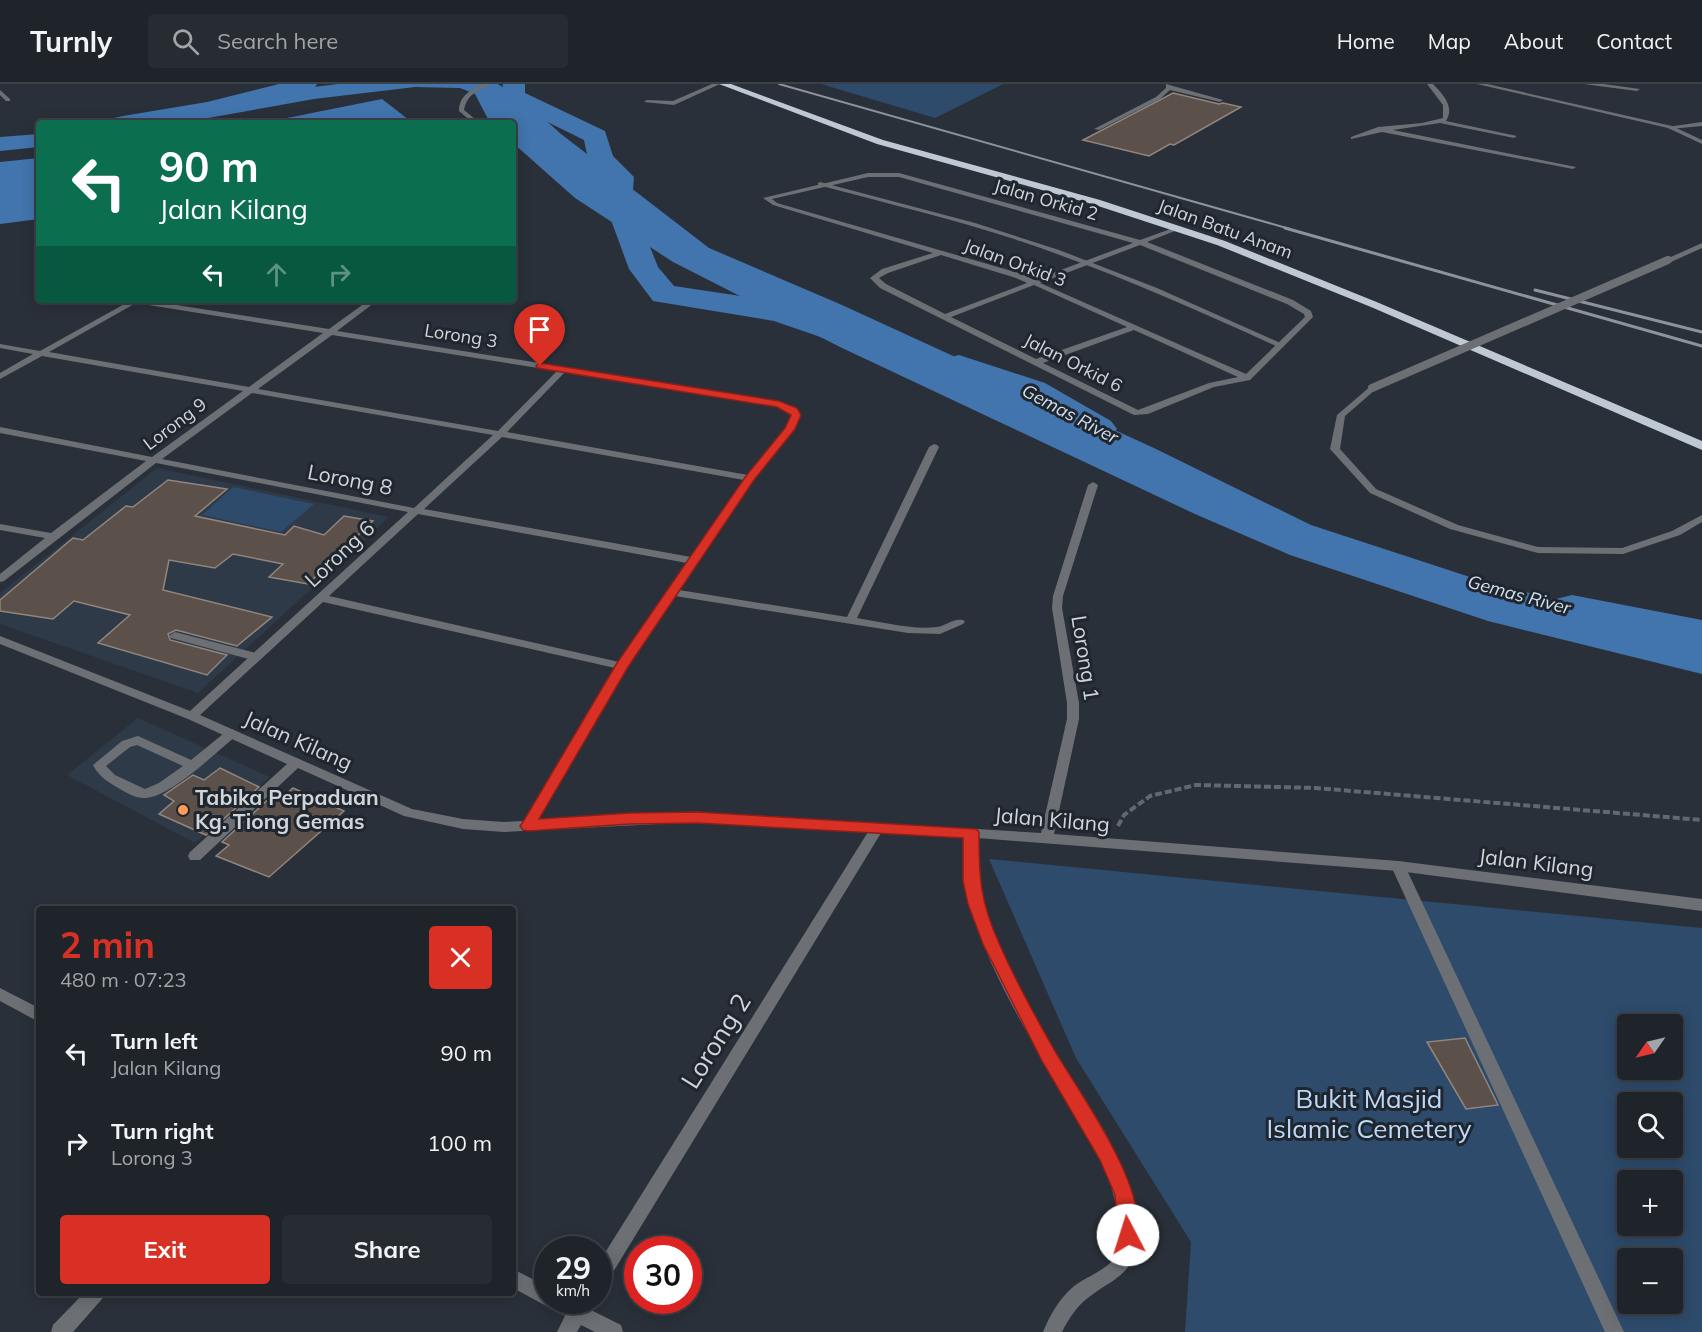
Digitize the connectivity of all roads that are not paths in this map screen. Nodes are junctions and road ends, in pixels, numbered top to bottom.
1 (487, 84) edge
2 (717, 84) edge
3 (723, 84) edge
4 (1430, 84) edge
5 (1480, 84) edge
6 (1587, 84) edge
7 (1169, 86) edge
8 (1637, 89) dead end
9 (0, 92) edge
10 (8, 100) dead end
11 (1220, 100) dead end
12 (647, 102) dead end
13 (473, 120) edge
14 (1440, 121) junction
15 (1702, 124) edge
16 (1671, 127) junction
17 (1097, 129) dead end
18 (1378, 129) junction
19 (1514, 136) dead end
20 (1353, 138) dead end
21 (1702, 142) edge
22 (1573, 167) dead end
23 (820, 184) junction
24 (766, 198) joint
25 (1178, 228) junction
26 (1142, 243) junction
27 (1702, 244) edge
28 (940, 253) junction
29 (1089, 263) junction
30 (1036, 284) junction
31 (127, 303) edge
32 (151, 303) edge
33 (370, 303) edge
34 (946, 316) junction
35 (1135, 327) junction
36 (331, 332) junction
37 (1281, 345) junction
38 (0, 346) edge
39 (41, 353) junction
40 (1036, 362) junction
41 (564, 369) junction
42 (0, 376) edge
43 (1247, 378) junction
44 (247, 390) junction
45 (0, 430) edge
46 (501, 433) junction
47 (1702, 446) edge
48 (934, 447) dead end
49 (154, 460) junction
50 (750, 478) junction
51 (1093, 485) dead end
52 (416, 511) junction
53 (1702, 518) edge
54 (0, 527) edge
55 (52, 536) junction
56 (694, 561) junction
57 (0, 579) edge
58 (673, 592) junction
59 (322, 598) junction
60 (850, 621) junction
61 (959, 622) dead end
62 (175, 636) dead end
63 (0, 640) edge
64 (256, 657) junction
65 (622, 666) junction
66 (192, 716) junction
67 (232, 733) junction
68 (297, 762) junction
69 (192, 765) junction
70 (528, 826) junction
71 (877, 828) junction
72 (971, 832) junction
73 (1046, 840) junction
74 (195, 856) dead end
75 (1398, 866) junction
76 (1702, 904) edge
77 (0, 994) edge
78 (36, 1014) edge
79 (612, 1258) edge
80 (516, 1280) edge
81 (534, 1289) edge
82 (93, 1296) edge
83 (578, 1314) edge
84 (591, 1314) edge
85 (60, 1332) edge
86 (566, 1332) edge
87 (614, 1332) edge
88 (1052, 1332) edge
89 (1615, 1332) edge

1 - 13 street
2 - 12 street
3 - 25 highway, Jalan Batu Anam
4 - 14 street
5 - 16 street
6 - 8 street
7 - 11 street
7 - 17 street
9 - 10 street
14 - 18 street
14 - 19 street
15 - 16 street
16 - 21 street
18 - 20 street
18 - 22 street
23 - 24 street, Jalan Orkid 2
23 - 26 street, Jalan Orkid 2
23 - 29 street
24 - 28 street, Jalan Orkid 3
25 - 26 street
25 - 47 highway, Jalan Batu Anam
26 - 29 street
26 - 37 street, Jalan Orkid 2
27 - 53 street, bridge
28 - 30 street, Jalan Orkid 3
28 - 34 street, Jalan Orkid 6
29 - 30 street
29 - 37 street
30 - 34 street
30 - 35 street, Jalan Orkid 3
31 - 39 street
32 - 36 street, Lorong 3
33 - 36 street, Lorong 9
34 - 40 street, Jalan Orkid 6
35 - 40 street
35 - 43 street, Jalan Orkid 3
36 - 41 street, Lorong 3
36 - 44 street, Lorong 9
37 - 43 street
38 - 39 street
39 - 42 street
39 - 44 street
40 - 43 street, Jalan Orkid 6
41 - 46 street, Lorong 6
41 - 50 street, Lorong 3
44 - 46 street
44 - 49 street, Lorong 9
45 - 49 street, Lorong 8
46 - 50 street
46 - 52 street, Lorong 6
48 - 60 street
49 - 52 street, Lorong 8
49 - 55 street, Lorong 9
50 - 56 street, Lorong 3
51 - 73 street, Lorong 1
52 - 56 street, Lorong 8
52 - 59 street, Lorong 6
54 - 55 street
55 - 57 street, Lorong 9
56 - 58 street, Lorong 3
58 - 60 street
58 - 65 street, Lorong 3
59 - 64 street, Lorong 6
59 - 65 street
60 - 61 street
62 - 64 street
63 - 66 street, Jalan Kilang
64 - 66 street, Lorong 6
65 - 70 street, Lorong 3
66 - 67 street, Jalan Kilang
67 - 68 street, Jalan Kilang
67 - 69 street
68 - 70 street, Jalan Kilang
68 - 74 street
69 - 69 street
70 - 71 street, Jalan Kilang
71 - 72 street, Jalan Kilang
71 - 79 street, Lorong 2
72 - 73 street, Jalan Kilang
72 - 88 street
73 - 75 street, Jalan Kilang
75 - 76 street, Jalan Kilang
75 - 89 street
77 - 78 street
80 - 81 street
82 - 85 street
83 - 86 street
84 - 87 street

